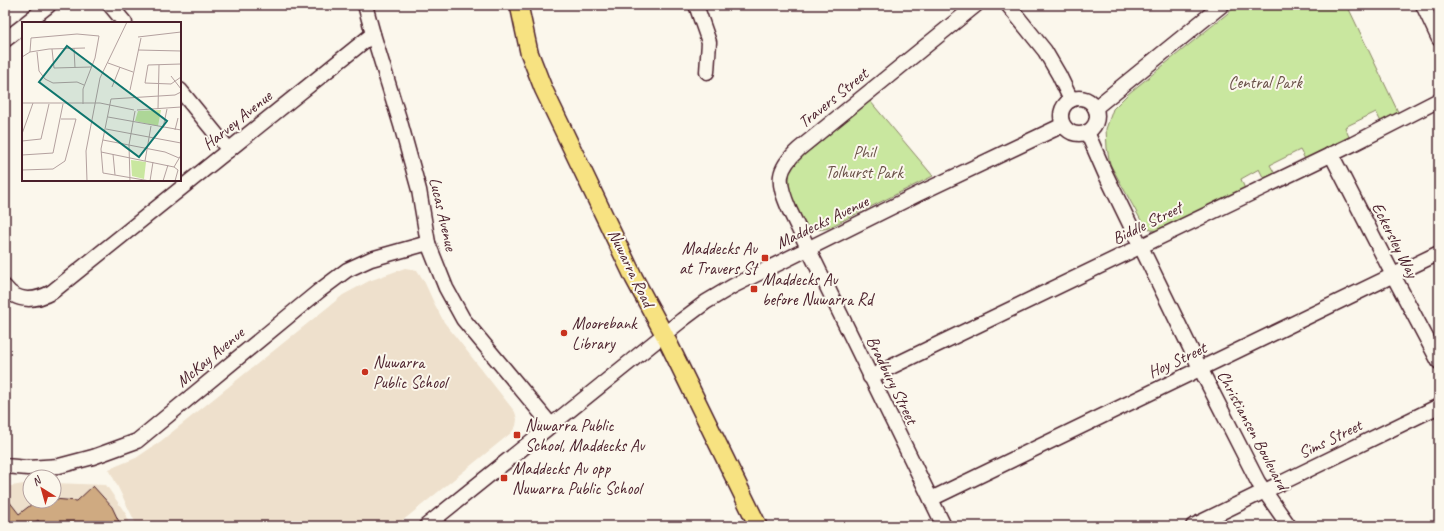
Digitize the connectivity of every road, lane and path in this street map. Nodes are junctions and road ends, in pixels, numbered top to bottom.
1 (49, 5) edge
2 (110, 5) edge
3 (365, 5) edge
4 (519, 5) edge
5 (696, 5) edge
6 (976, 5) edge
7 (1008, 5) edge
8 (1222, 5) edge
9 (1423, 5) edge
10 (27, 22) edge
11 (124, 22) edge
12 (22, 27) edge
13 (372, 34) junction
14 (1439, 39) edge
15 (5, 40) edge
16 (707, 72) dead end
17 (181, 91) edge
18 (1071, 100) junction
19 (1439, 100) edge
20 (1095, 108) junction
21 (1063, 125) junction
22 (1087, 132) junction
23 (229, 150) junction
24 (1331, 154) junction
25 (428, 243) junction
26 (1142, 246) junction
27 (809, 249) junction
28 (1439, 253) edge
29 (1393, 275) junction
30 (5, 288) edge
31 (664, 334) junction
32 (1439, 362) edge
33 (1200, 368) junction
34 (870, 377) junction
35 (1439, 406) edge
36 (551, 425) junction
37 (5, 466) edge
38 (1263, 491) junction
39 (931, 499) junction
40 (426, 526) edge
41 (758, 526) edge
42 (944, 526) edge
43 (1193, 526) edge
44 (1289, 526) edge

1 - 10 street
2 - 11 street
3 - 13 street, Lucas Avenue
4 - 31 main road, Nuwarra Road
5 - 16 street
6 - 27 street, Travers Street
7 - 18 street
8 - 20 street
9 - 14 street
12 - 15 street
13 - 23 street, Harvey Avenue
13 - 25 street, Lucas Avenue
17 - 23 street
18 - 20 street
18 - 21 street
19 - 24 street, Biddle Street
20 - 22 street
21 - 22 street
21 - 27 street, Maddecks Avenue
22 - 26 street, Christiansen Boulevard
23 - 30 street, Harvey Avenue
24 - 26 street, Biddle Street
24 - 29 street, Eckersley Way
25 - 36 street, Lucas Avenue
25 - 37 street, McKay Avenue
26 - 33 street, Christiansen Boulevard
26 - 34 street, Biddle Street
27 - 31 street, Maddecks Avenue
27 - 34 street, Bradbury Street
28 - 29 street, Hoy Street
29 - 32 street, Eckersley Way
29 - 33 street, Hoy Street
31 - 36 street, Maddecks Avenue
31 - 41 main road, Nuwarra Road
33 - 38 street, Christiansen Boulevard
33 - 39 street, Hoy Street
34 - 39 street, Bradbury Street
35 - 38 street, Sims Street
36 - 40 street, Maddecks Avenue
38 - 43 street, Sims Street
38 - 44 street, Christiansen Boulevard
39 - 42 street, Bradbury Street

